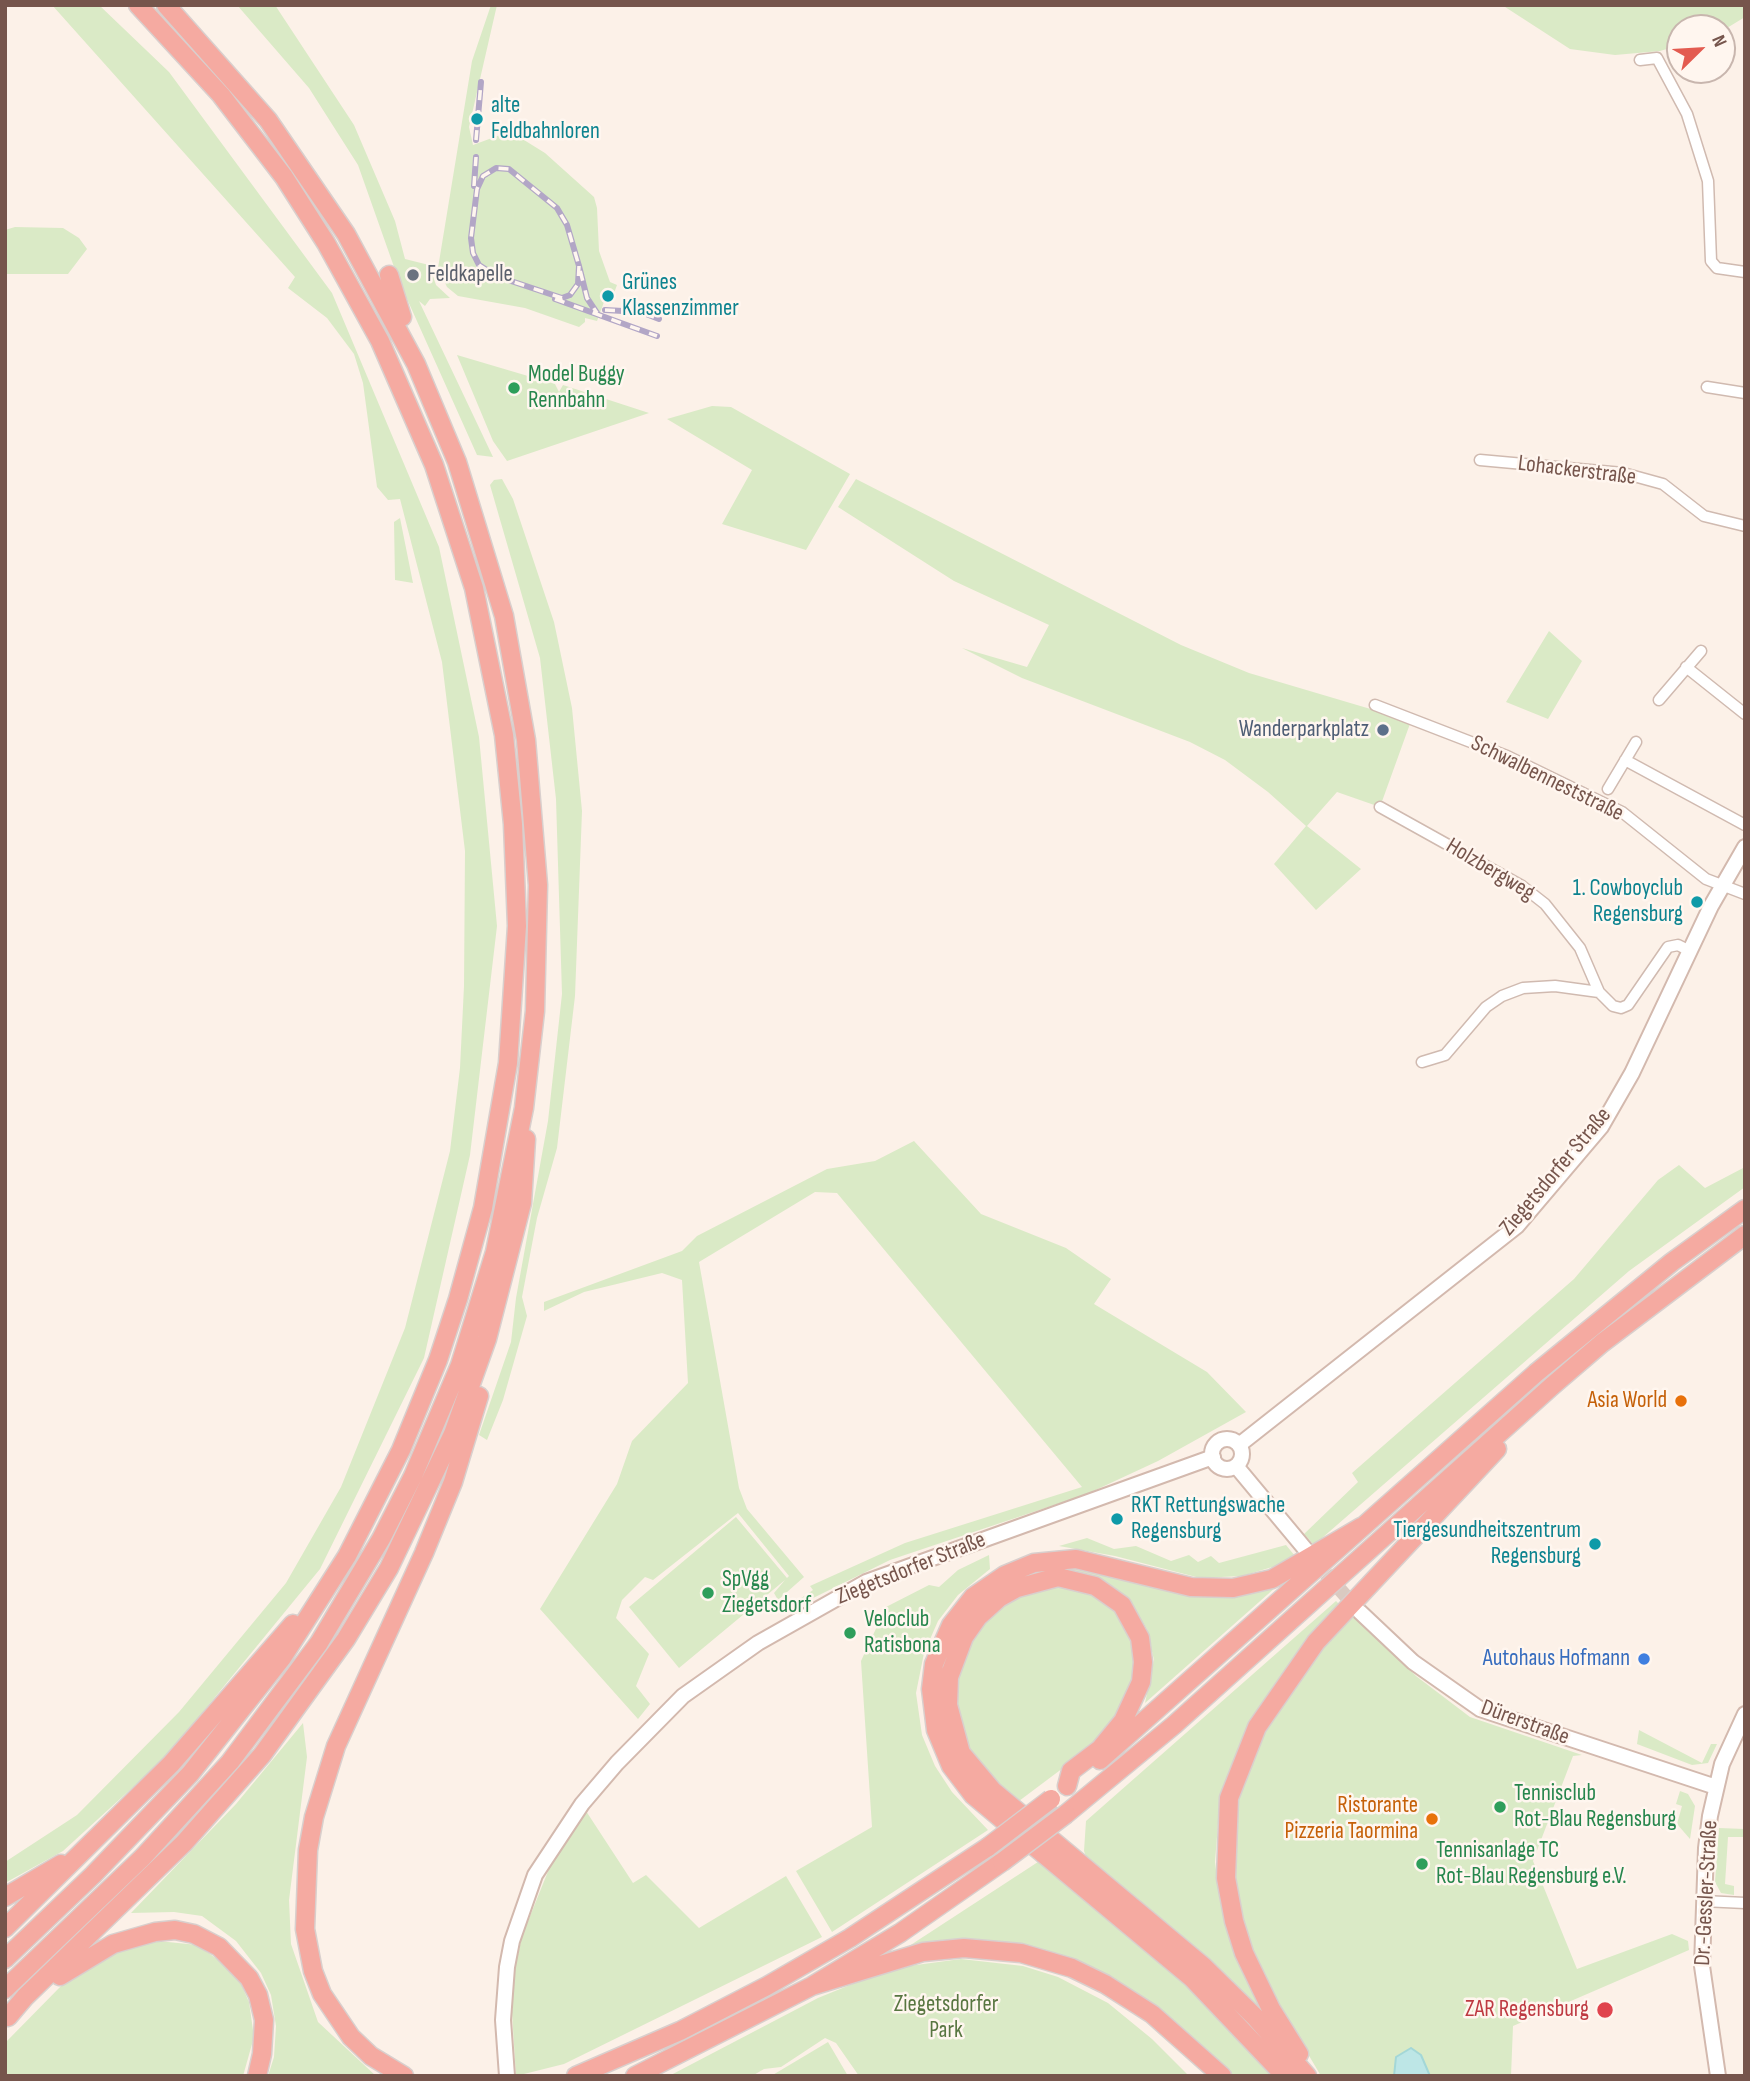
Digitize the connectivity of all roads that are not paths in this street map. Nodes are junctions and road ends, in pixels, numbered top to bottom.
1 (138, 5) edge
2 (166, 5) edge
3 (1640, 60) dead end
4 (1745, 272) edge
5 (389, 275) dead end
6 (416, 364) junction
7 (1707, 387) dead end
8 (1745, 393) edge
9 (1480, 460) dead end
10 (1745, 526) edge
11 (1700, 651) dead end
12 (1686, 667) junction
13 (1659, 700) dead end
14 (1375, 705) dead end
15 (1745, 714) edge
16 (1636, 741) dead end
17 (1625, 760) junction
18 (1608, 789) dead end
19 (1380, 807) dead end
20 (1745, 825) edge
21 (1745, 847) edge
22 (1724, 886) junction
23 (1745, 894) edge
24 (1690, 951) junction
25 (1600, 992) junction
26 (1422, 1062) dead end
27 (524, 1108) junction
28 (1745, 1209) edge
29 (1745, 1235) edge
30 (505, 1277) junction
31 (1552, 1386) junction
32 (1239, 1445) junction
33 (1213, 1457) junction
34 (1236, 1466) junction
35 (1361, 1527) junction
36 (1306, 1550) tunnel mouth
37 (321, 1598) junction
38 (1360, 1612) tunnel mouth
39 (1745, 1714) edge
40 (1067, 1786) junction
41 (1716, 1787) junction
42 (89, 1848) junction
43 (5, 1896) edge
44 (1703, 1901) junction
45 (1745, 1903) edge
46 (5, 1928) edge
47 (5, 1959) edge
48 (812, 1986) junction
49 (5, 1989) edge
50 (7, 2019) edge
51 (257, 2076) edge
52 (404, 2076) edge
53 (507, 2076) edge
54 (576, 2076) edge
55 (635, 2076) edge
56 (1222, 2076) edge
57 (1285, 2076) edge
58 (1307, 2076) edge
59 (1313, 2076) edge
60 (1718, 2076) edge

1 - 37 highway
2 - 6 highway
3 - 4 street
5 - 6 highway
6 - 27 highway
7 - 8 street
9 - 10 street, Lohackerstraße
11 - 12 street
12 - 13 street
12 - 15 street
14 - 22 street, Schwalbenneststraße
16 - 17 street
17 - 18 street
17 - 20 street
19 - 25 street, Holzbergweg
21 - 22 street, Ziegetsdorfer Straße
22 - 23 street, Schwalbenneststraße
22 - 24 street, Ziegetsdorfer Straße
24 - 25 street
24 - 32 street, Ziegetsdorfer Straße
25 - 26 street
27 - 30 highway
27 - 49 highway
28 - 35 highway
29 - 31 highway
30 - 50 highway
30 - 52 highway
31 - 48 highway, bridge
31 - 59 highway
32 - 33 street
32 - 34 street
33 - 34 street
33 - 53 street, Ziegetsdorfer Straße
34 - 36 street
35 - 40 highway
35 - 57 highway
37 - 42 highway
37 - 47 highway
38 - 41 street, Dürerstraße
39 - 41 street, Dr.-Gessler-Straße
40 - 54 highway, bridge
40 - 58 highway
41 - 44 street, Dr.-Gessler-Straße
42 - 43 highway
42 - 46 highway
44 - 45 street
44 - 60 street, Dr.-Gessler-Straße
48 - 55 highway
48 - 56 highway
50 - 51 highway

